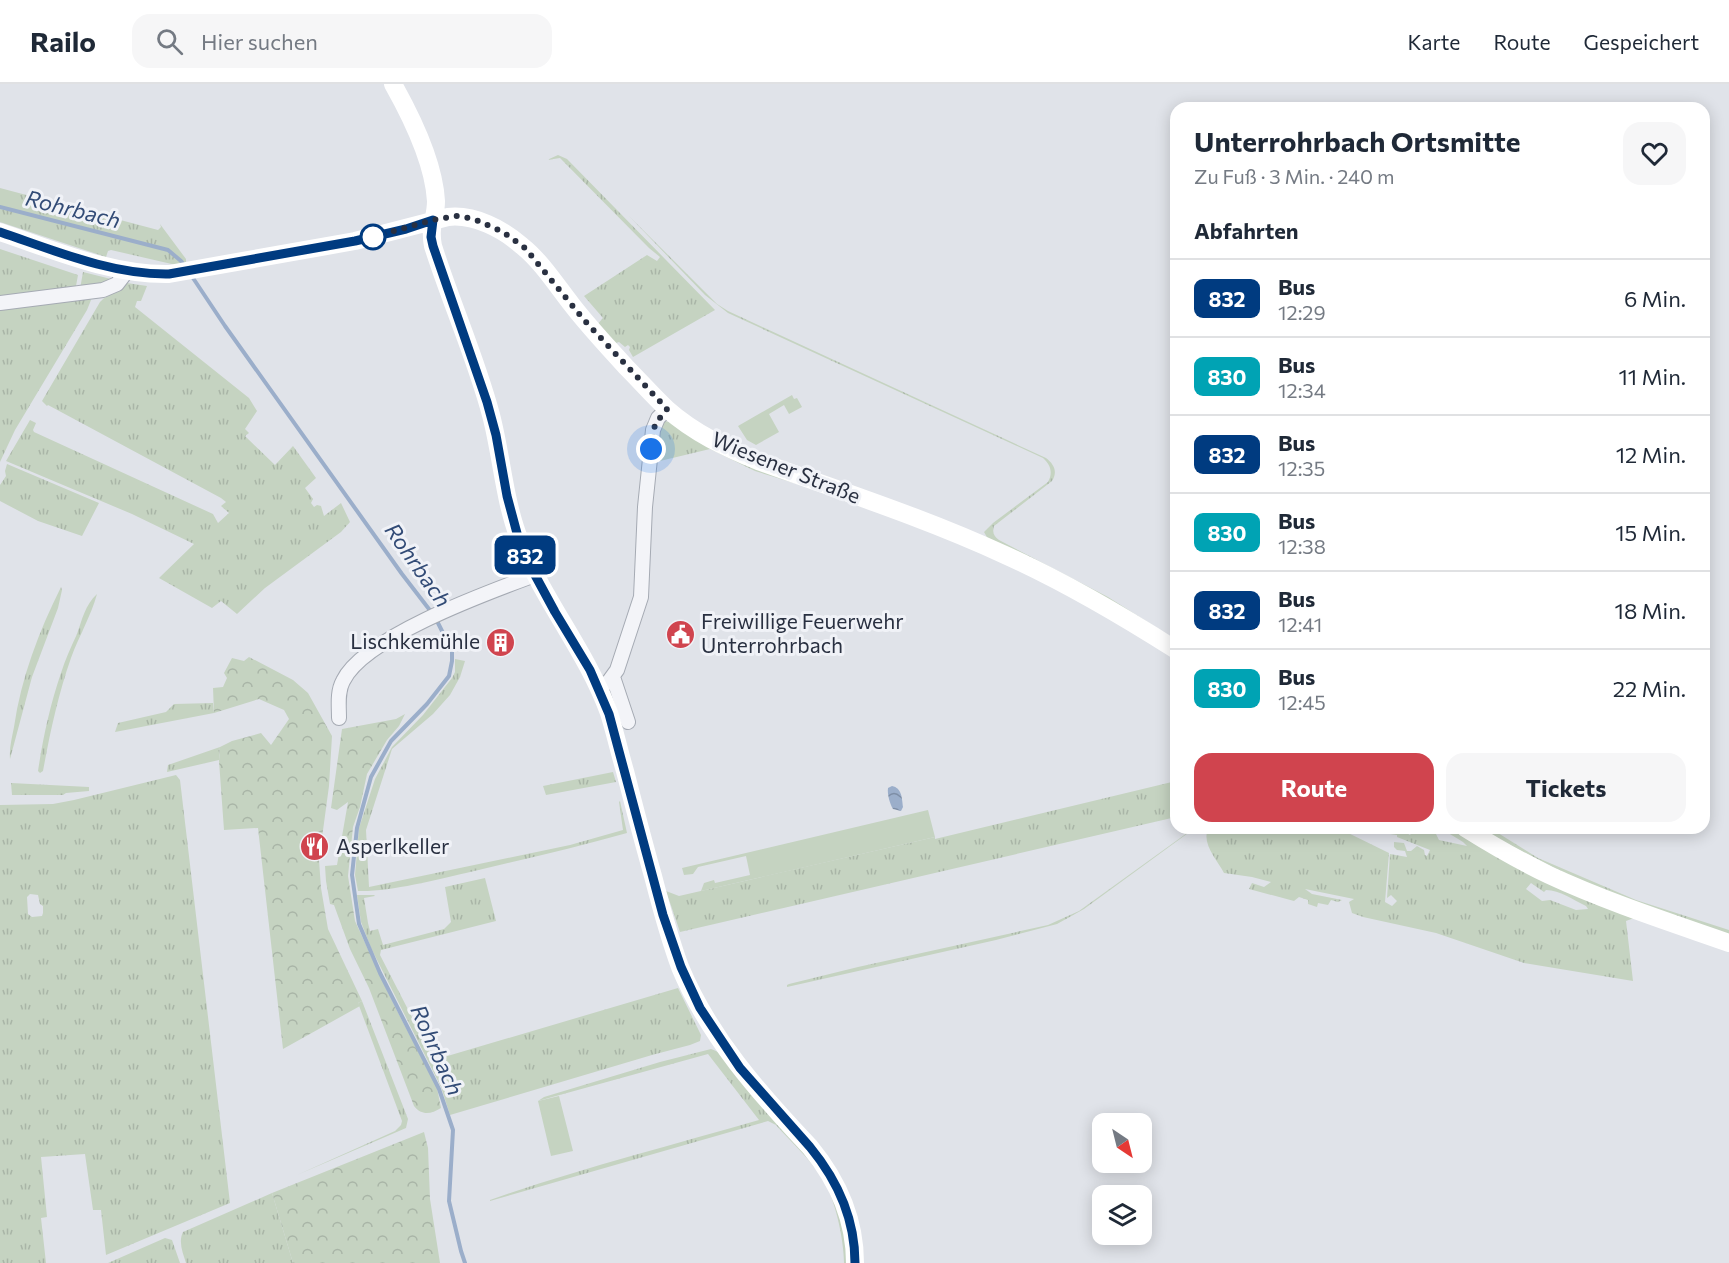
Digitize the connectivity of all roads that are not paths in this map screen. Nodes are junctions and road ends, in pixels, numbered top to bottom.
1 (393, 84) edge
2 (433, 220) junction
3 (0, 232) edge
4 (127, 271) junction
5 (0, 303) edge
6 (667, 409) junction
7 (535, 575) junction
8 (1170, 646) edge
9 (606, 683) junction
10 (339, 718) dead end
11 (628, 722) dead end
12 (1475, 834) edge
13 (1729, 943) edge
14 (855, 1263) edge

1 - 2 main road
2 - 4 main road, Wiesener Straße
2 - 6 main road, Wiesener Straße
2 - 7 main road
3 - 4 main road, Wiesener Straße
4 - 5 street
6 - 8 main road, Wiesener Straße
6 - 9 street
7 - 9 main road
7 - 10 street
9 - 11 street
9 - 14 main road
12 - 13 main road

